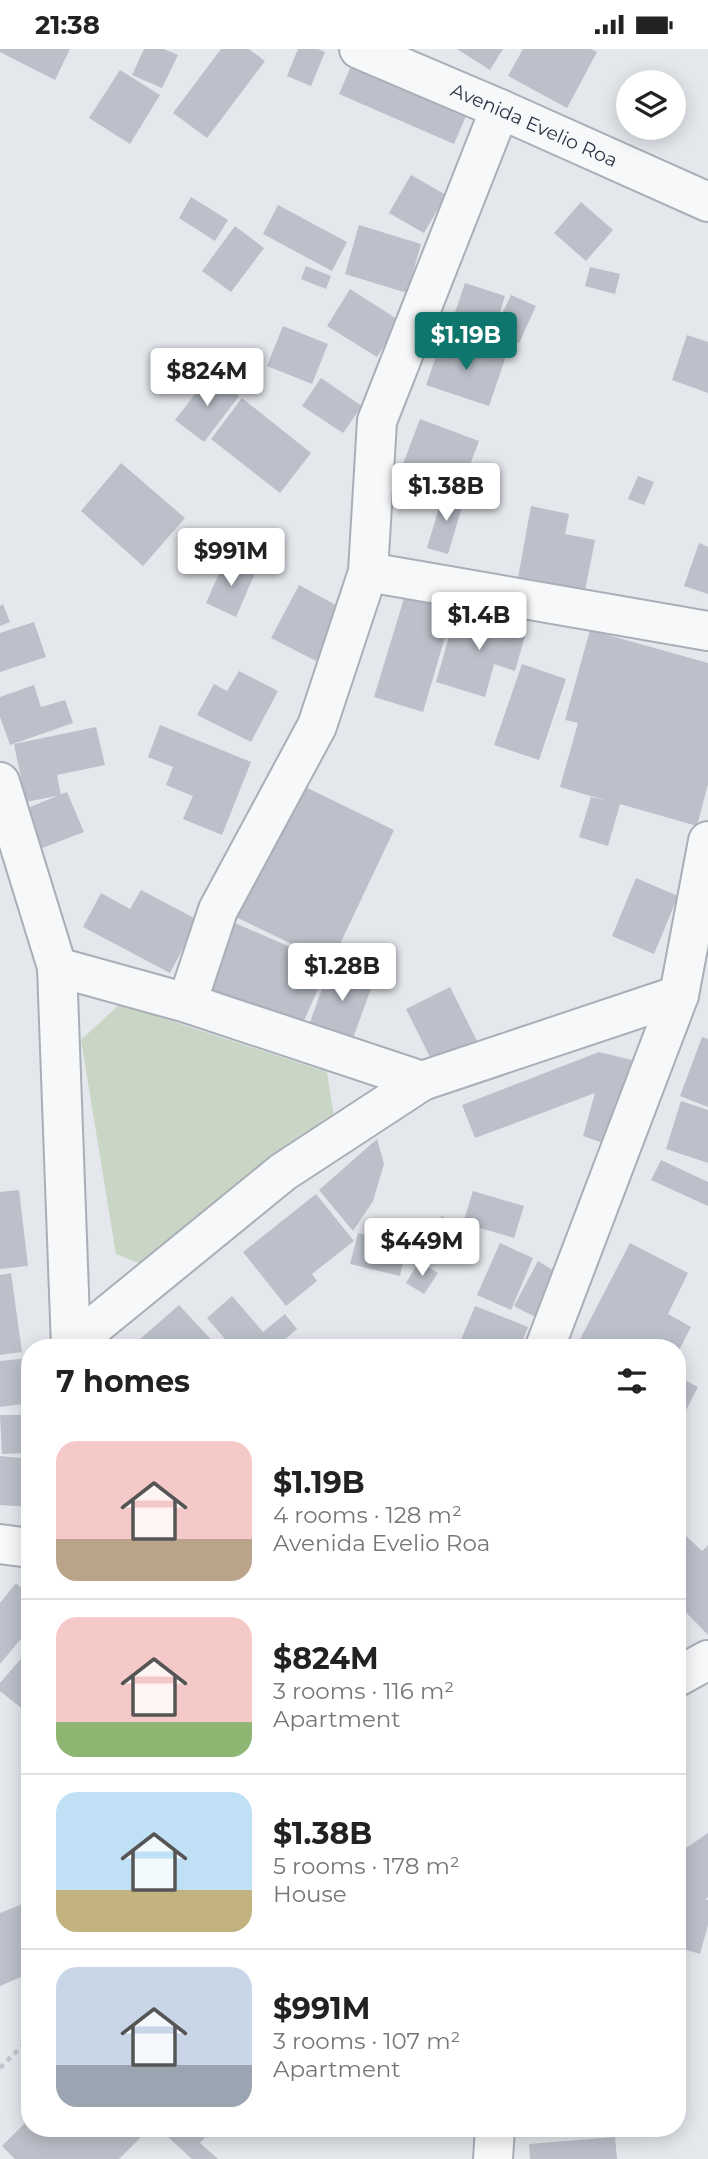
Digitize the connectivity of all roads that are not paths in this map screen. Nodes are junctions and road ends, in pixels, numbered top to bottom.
1 (359, 49) edge
2 (500, 109) junction
3 (708, 202) edge
4 (368, 572) junction
5 (708, 631) edge
6 (0, 782) edge
7 (708, 841) edge
8 (704, 888) edge
9 (58, 967) junction
10 (679, 995) junction
11 (187, 1003) junction
12 (422, 1081) junction
13 (71, 1339) edge
14 (80, 1339) edge
15 (548, 1339) edge
16 (0, 1544) edge
17 (21, 1547) edge
18 (708, 1660) edge
19 (686, 1672) edge

1 - 2 street, Avenida Evelio Roa
2 - 3 street, Avenida Evelio Roa
2 - 4 street
4 - 5 street
4 - 11 street
6 - 9 street
7 - 8 street
8 - 10 street
9 - 11 street
9 - 13 street
10 - 12 street
10 - 15 street
11 - 12 street
12 - 14 street
16 - 17 street
18 - 19 street

